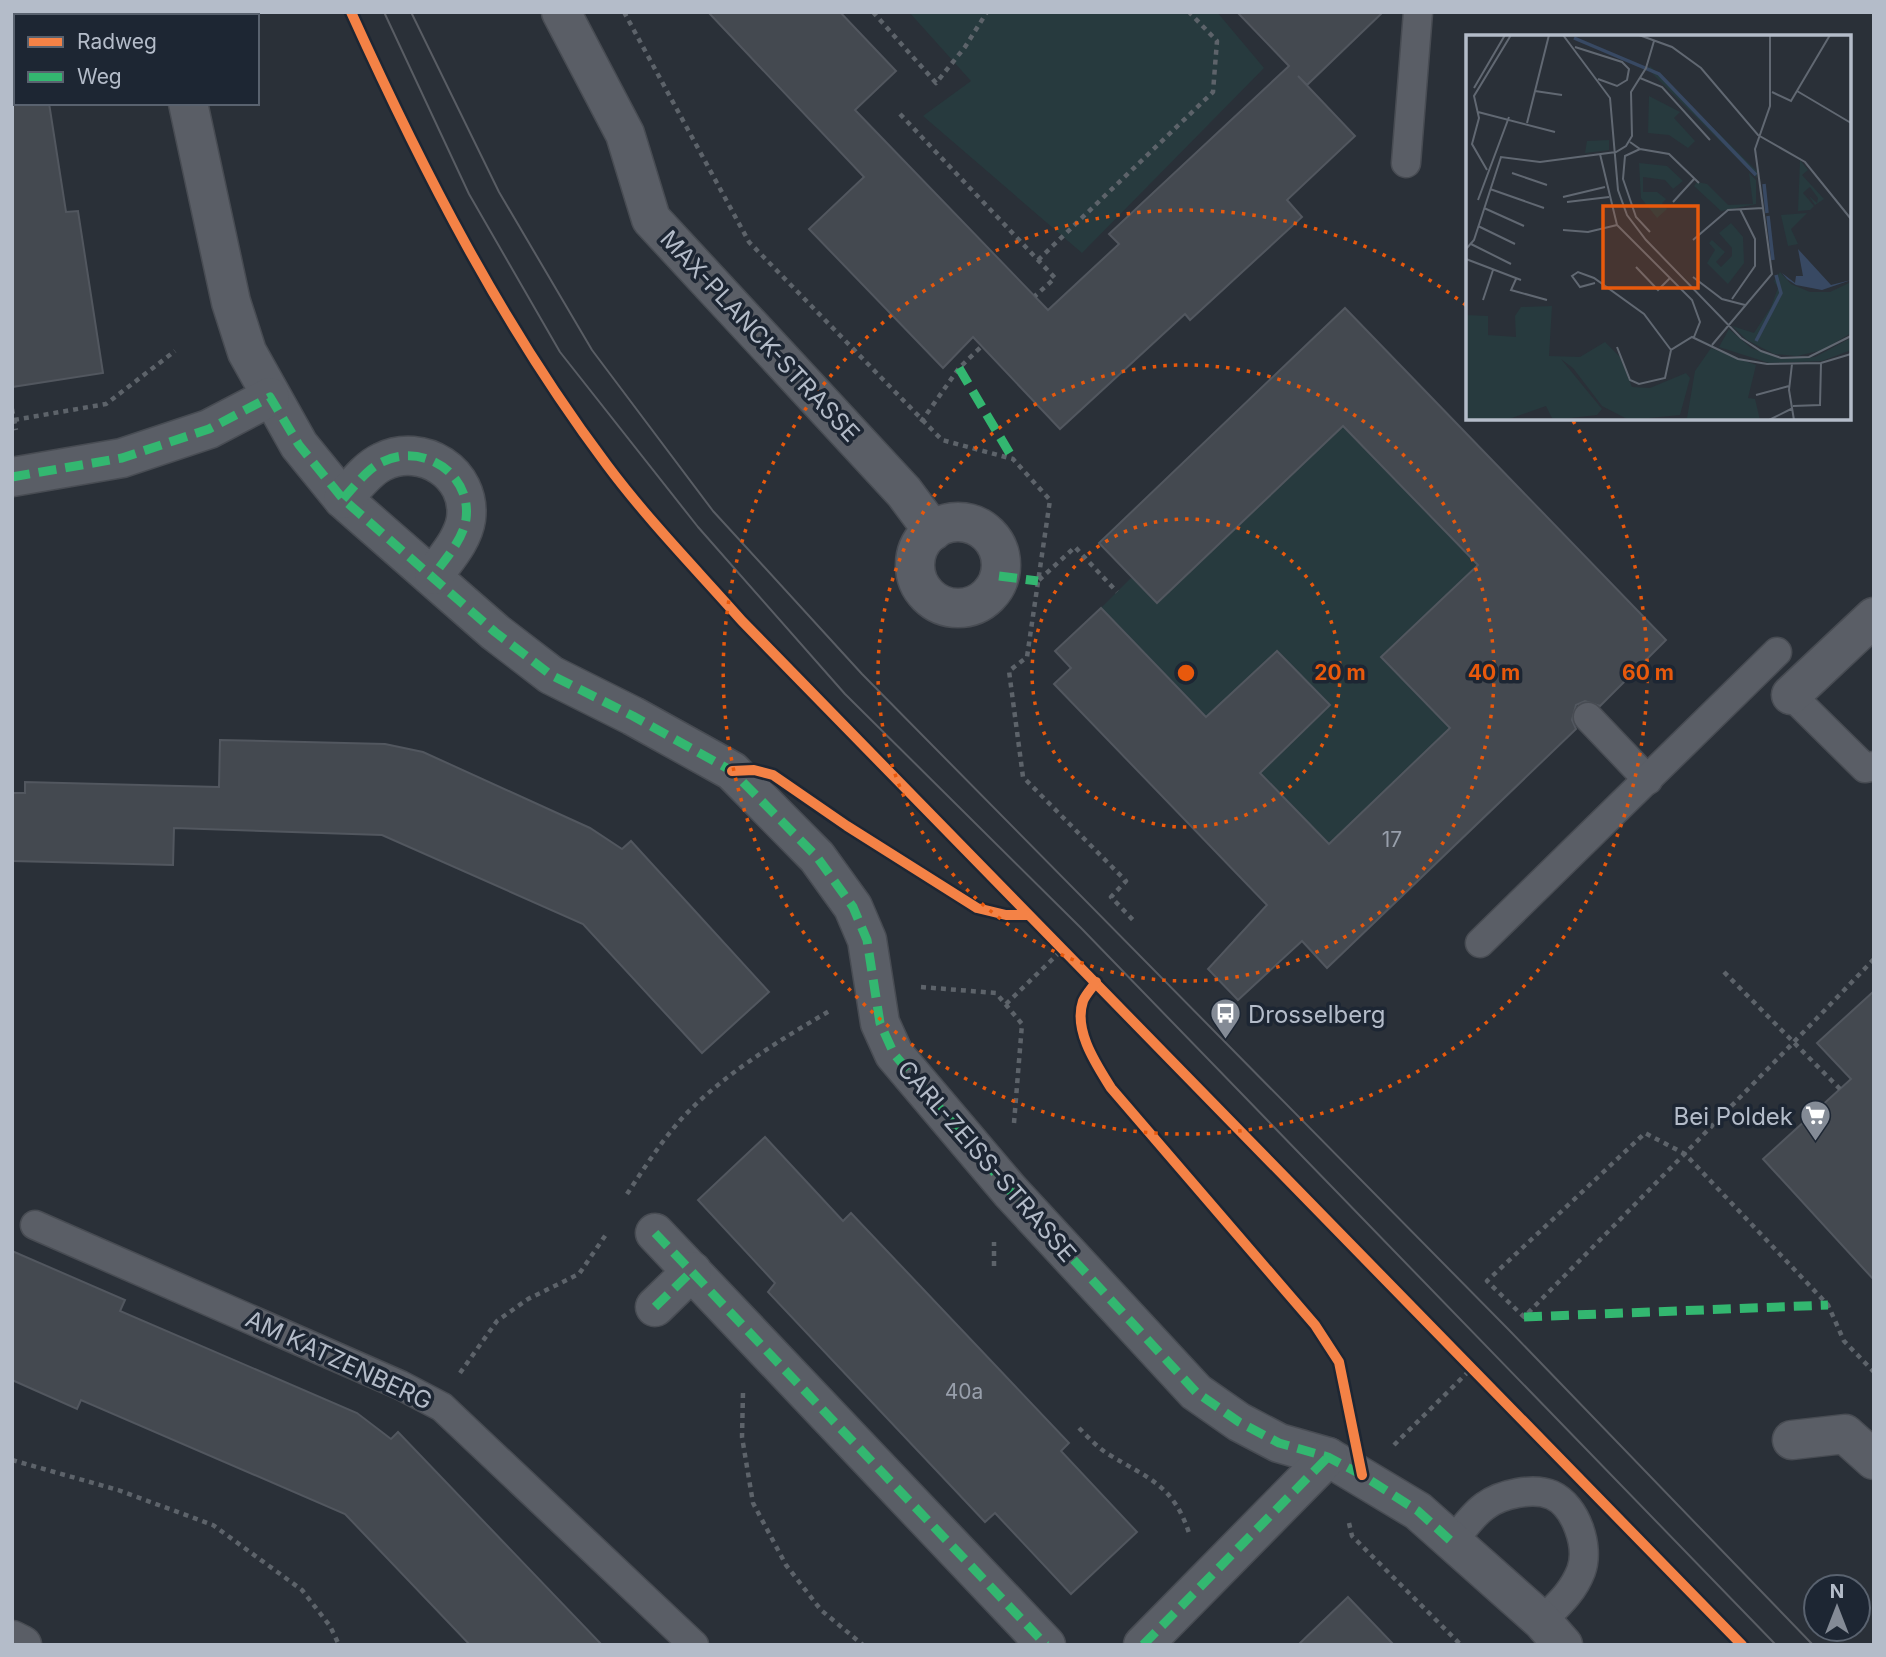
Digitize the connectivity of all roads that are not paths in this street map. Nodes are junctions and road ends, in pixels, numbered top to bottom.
1 (561, 12) edge
2 (1418, 12) edge
3 (188, 105) edge
4 (1406, 163) dead end
5 (270, 397) junction
6 (12, 477) edge
7 (343, 499) junction
8 (933, 530) dead end
9 (434, 575) junction
10 (1874, 617) edge
11 (1777, 652) dead end
12 (1791, 695) joint
13 (1588, 717) dead end
14 (1874, 766) edge
15 (1648, 780) junction
16 (1480, 943) dead end
17 (35, 1225) dead end
18 (655, 1233) dead end
19 (692, 1271) junction
20 (655, 1307) dead end
21 (1792, 1440) dead end
22 (1328, 1457) junction
23 (1874, 1460) edge
24 (1452, 1542) junction
25 (1552, 1633) edge
26 (12, 1640) edge
27 (22, 1645) edge
28 (694, 1645) edge
29 (1046, 1645) edge
30 (1143, 1645) edge

1 - 8 street, MAX-PLANCK-STRASSE
2 - 4 lane
3 - 5 street, CARL-ZEISS-STRASSE
5 - 6 street
5 - 7 street, CARL-ZEISS-STRASSE
7 - 9 street, CARL-ZEISS-STRASSE
7 - 9 street
9 - 22 street, CARL-ZEISS-STRASSE
10 - 12 street
11 - 15 lane
12 - 14 lane
13 - 15 lane
15 - 16 lane
17 - 28 lane, AM KATZENBERG
18 - 19 street
19 - 20 street
19 - 29 street
21 - 23 street
22 - 24 street, CARL-ZEISS-STRASSE
22 - 30 street
24 - 25 street, CARL-ZEISS-STRASSE
24 - 25 lane
26 - 27 street

